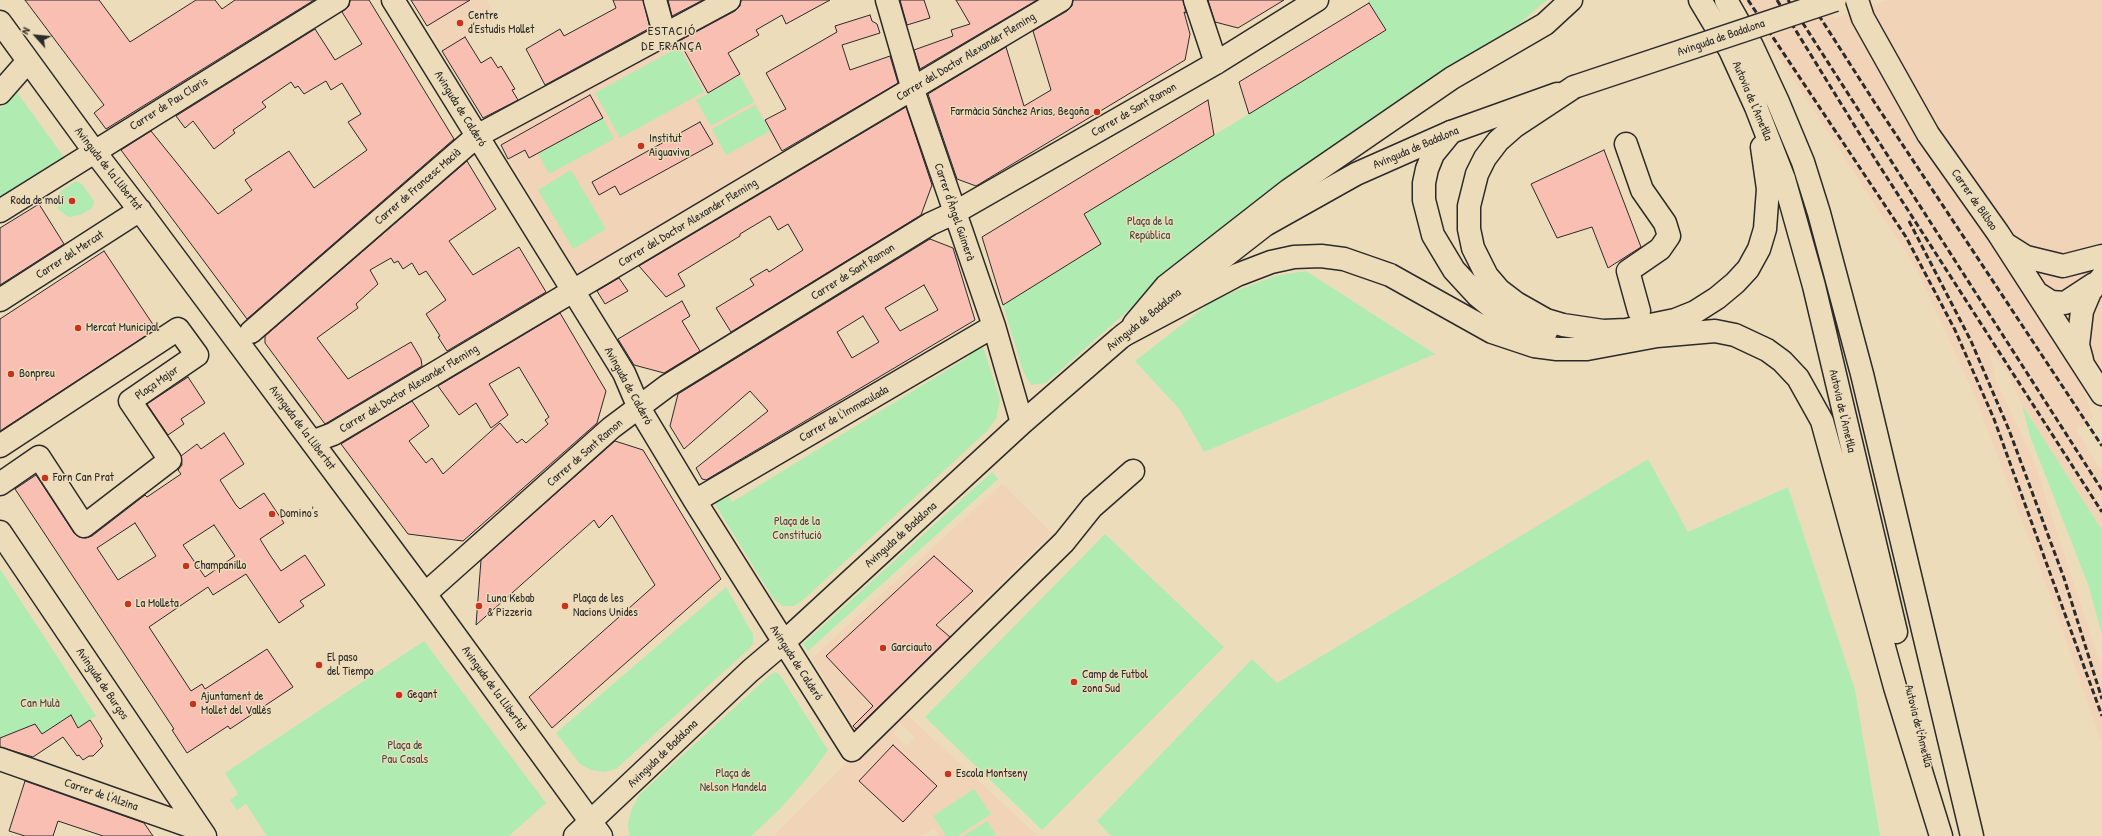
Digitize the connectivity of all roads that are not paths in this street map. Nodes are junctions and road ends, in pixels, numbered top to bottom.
1 (338, 0) edge
2 (393, 0) edge
3 (655, 0) edge
4 (729, 0) edge
5 (888, 0) edge
6 (1061, 0) edge
7 (1195, 0) edge
8 (1317, 0) edge
9 (1571, 0) edge
10 (1700, 0) edge
11 (1726, 0) edge
12 (1835, 0) edge
13 (1857, 0) edge
14 (0, 22) edge
15 (665, 36) junction
16 (28, 62) junction
17 (1216, 63) junction
18 (1574, 87) junction
19 (913, 90) junction
20 (0, 93) edge
21 (1756, 107) junction
22 (1451, 132) junction
23 (477, 136) junction
24 (1626, 144) dead end
25 (94, 151) junction
26 (0, 210) edge
27 (142, 213) junction
28 (954, 213) junction
29 (2004, 242) junction
30 (2102, 256) edge
31 (2076, 264) junction
32 (2099, 280) edge
33 (45, 290) dead end
34 (572, 292) junction
35 (0, 300) edge
36 (2043, 301) junction
37 (1639, 311) dead end
38 (994, 326) junction
39 (251, 332) dead end
40 (1124, 335) junction
41 (1625, 342) junction
42 (2086, 370) junction
43 (2102, 394) edge
44 (1069, 403) dead end
45 (639, 408) junction
46 (1022, 423) junction
47 (312, 442) junction
48 (0, 446) edge
49 (1133, 472) dead end
50 (0, 484) edge
51 (695, 501) junction
52 (0, 532) edge
53 (425, 594) junction
54 (783, 643) junction
55 (0, 759) edge
56 (166, 779) junction
57 (161, 816) junction
58 (589, 831) edge
59 (203, 833) edge
60 (174, 836) edge
61 (1941, 836) edge
62 (1945, 836) edge
63 (1972, 836) edge

1 - 25 main road, Carrer de Pau Claris
2 - 23 main road, Avinguda de Calderó
3 - 15 main road
4 - 15 main road, Carrer de Francesc Macià
5 - 19 main road, Carrer d'Àngel Guimerà
6 - 19 main road, Carrer del Doctor Alexander Fleming
7 - 17 main road
8 - 17 main road, Carrer de Sant Ramon
9 - 40 main road
10 - 21 main road, Autovia de l'Ametlla
11 - 63 main road
12 - 18 main road, Avinguda de Badalona, bridge
13 - 29 main road, Carrer de Bilbao
14 - 16 main road, Avinguda de la Llibertat
15 - 23 main road, Carrer de Francesc Macià
16 - 20 main road
16 - 25 main road, Avinguda de la Llibertat
17 - 28 main road, Carrer de Sant Ramon
18 - 21 main road
18 - 22 main road, Avinguda de Badalona
19 - 28 main road, Carrer d'Àngel Guimerà
19 - 34 main road, Carrer del Doctor Alexander Fleming
21 - 62 main road, Autovia de l'Ametlla
22 - 40 main road, Avinguda de Badalona
22 - 41 main road
23 - 34 main road, Avinguda de Calderó
23 - 39 main road, Carrer de Francesc Macià
24 - 37 main road
25 - 26 main road, Carrer de Pau Claris
25 - 27 main road, Avinguda de la Llibertat
27 - 33 main road
27 - 35 main road, Carrer del Mercat
27 - 47 main road, Avinguda de la Llibertat
28 - 38 main road, Carrer d'Àngel Guimerà
28 - 45 main road, Carrer de Sant Ramon
29 - 31 main road
29 - 36 main road, Carrer de Bilbao
30 - 31 main road
31 - 36 main road
32 - 36 main road
32 - 42 main road
34 - 45 main road, Avinguda de Calderó
34 - 47 main road, Carrer del Doctor Alexander Fleming
36 - 42 main road, Carrer de Bilbao
38 - 46 main road, Carrer d'Àngel Guimerà
38 - 51 main road, Carrer de l'Immaculada
40 - 41 main road
40 - 46 main road, Avinguda de Badalona
41 - 61 main road
42 - 43 main road, Carrer de Bilbao
44 - 46 main road
45 - 51 main road, Avinguda de Calderó
45 - 53 main road, Carrer de Sant Ramon
46 - 54 main road, Avinguda de Badalona
47 - 53 main road, Avinguda de la Llibertat
48 - 50 main road, Plaça Major
49 - 54 main road, Avinguda de Calderó
51 - 54 main road, Avinguda de Calderó
52 - 56 main road, Avinguda de Burgos
53 - 58 main road, Avinguda de la Llibertat
54 - 58 main road, Avinguda de Badalona
55 - 57 main road, Carrer de l'Alzina
56 - 57 main road
56 - 59 main road, Avinguda de Burgos
57 - 59 main road, Carrer de l'Alzina
57 - 60 main road

